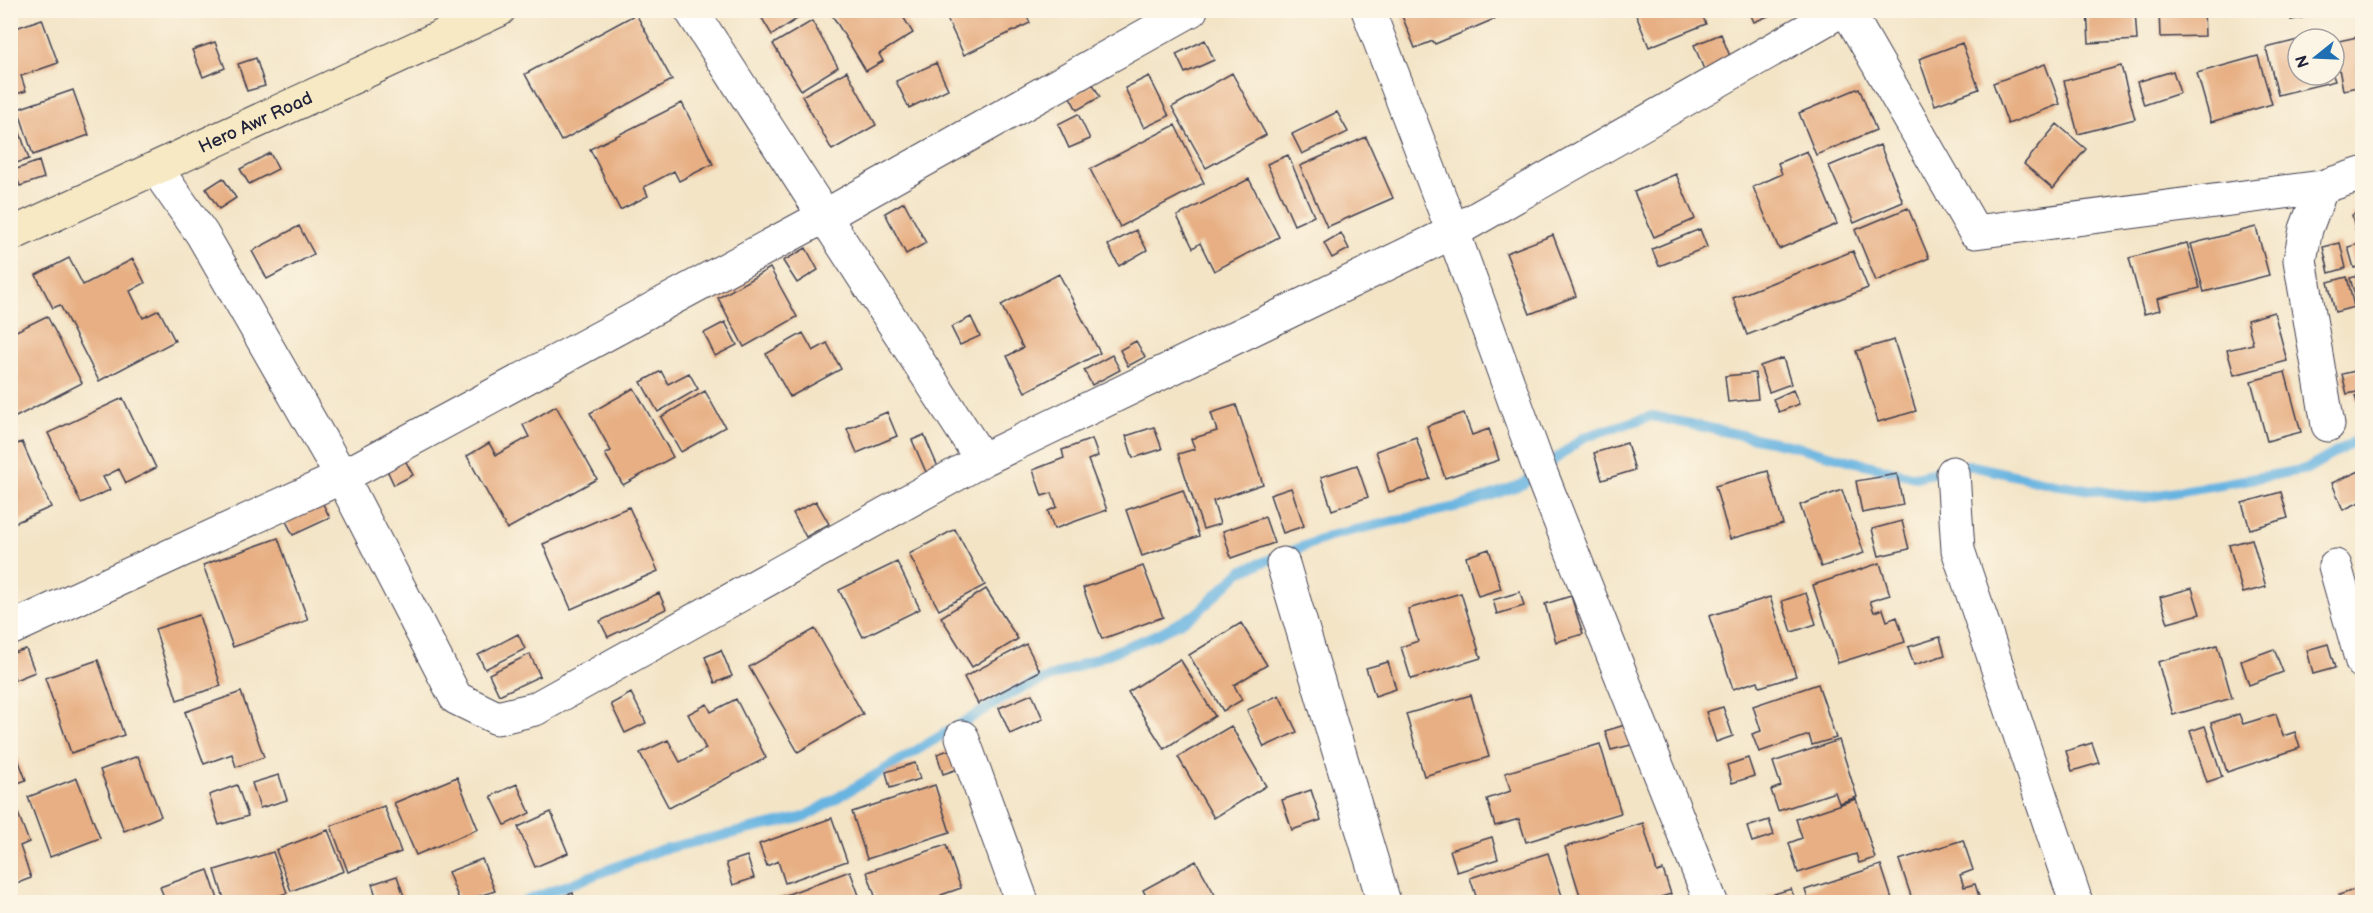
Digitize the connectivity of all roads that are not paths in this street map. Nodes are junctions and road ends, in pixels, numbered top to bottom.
1 (499, 10) edge
2 (691, 10) edge
3 (1191, 10) edge
4 (1368, 10) edge
5 (1842, 10) edge
6 (1847, 10) edge
7 (158, 170) junction
8 (2362, 174) edge
9 (2322, 187) junction
10 (823, 217) junction
11 (1453, 232) junction
12 (10, 235) edge
13 (2328, 425) dead end
14 (982, 460) junction
15 (1953, 473) dead end
16 (342, 477) junction
17 (1283, 564) dead end
18 (2335, 566) dead end
19 (10, 629) edge
20 (2362, 662) edge
21 (962, 737) dead end
22 (1022, 903) edge
23 (1384, 903) edge
24 (1711, 903) edge
25 (2076, 903) edge

1 - 7 main road, Hero Awr Road
2 - 10 street
3 - 10 street
4 - 11 street
5 - 11 street
6 - 9 street
7 - 12 main road, Hero Awr Road
7 - 16 street
8 - 9 street
9 - 13 street
10 - 14 street
10 - 16 street
11 - 14 street
11 - 24 street
14 - 16 street
15 - 25 street
16 - 19 street
17 - 23 street
18 - 20 street
21 - 22 street

